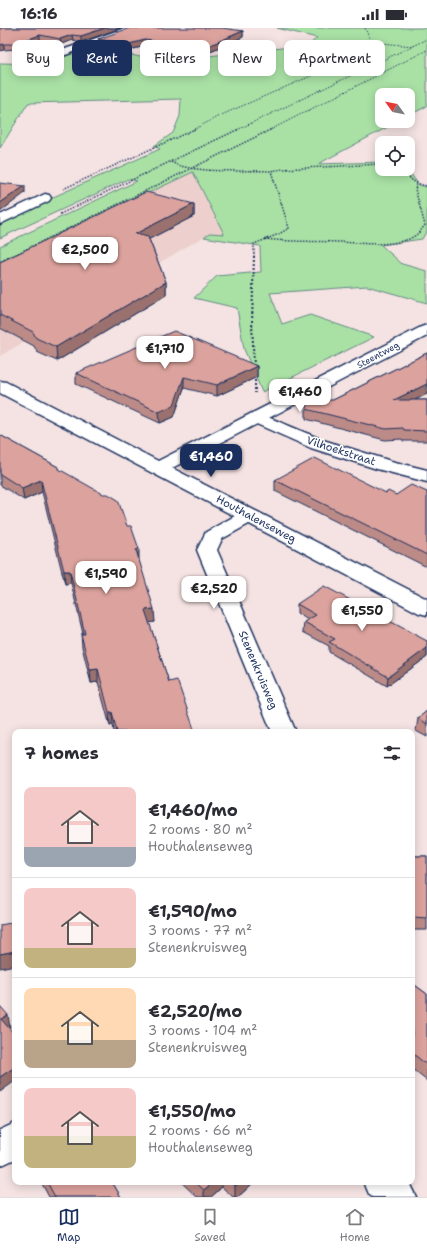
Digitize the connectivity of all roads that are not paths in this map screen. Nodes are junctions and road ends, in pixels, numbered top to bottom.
1 (132, 28) edge
2 (64, 52) edge
3 (45, 198) road end
4 (0, 220) edge
5 (427, 330) edge
6 (0, 386) edge
7 (265, 414) junction
8 (158, 468) junction
9 (427, 476) edge
10 (248, 516) junction
11 (427, 608) edge
12 (283, 729) edge
13 (12, 1141) edge
14 (0, 1150) edge
15 (384, 1185) edge
16 (398, 1197) edge

1 - 2 street
3 - 4 street
5 - 7 street, Steentweg
6 - 8 street, Houthalenseweg
7 - 8 street, Steentweg
7 - 9 street, Vilhoekstraat
8 - 10 street, Houthalenseweg
10 - 11 street, Houthalenseweg
10 - 12 street, Stenenkruisweg
13 - 14 street
15 - 16 street

